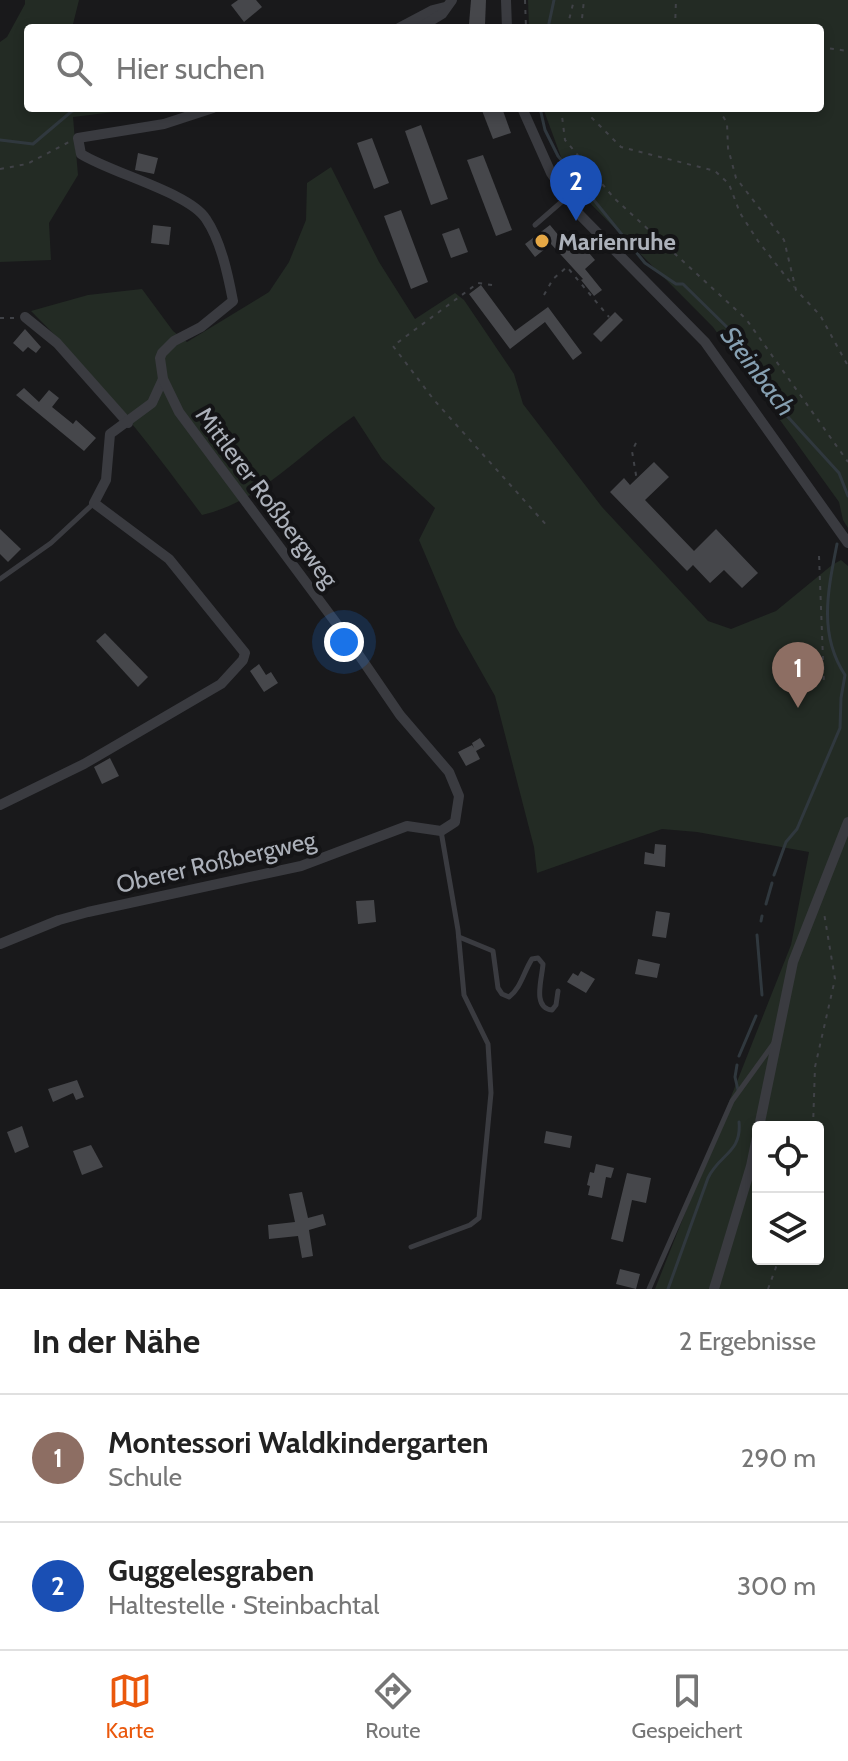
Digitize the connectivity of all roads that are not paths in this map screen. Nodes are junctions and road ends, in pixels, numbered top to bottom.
1 (506, 0) edge
2 (448, 3) edge
3 (407, 24) edge
4 (426, 24) edge
5 (507, 24) edge
6 (201, 112) edge
7 (524, 112) edge
8 (567, 198) junction
9 (535, 225) dead end
10 (25, 317) road end
11 (163, 379) junction
12 (128, 423) junction
13 (94, 503) junction
14 (848, 543) edge
15 (0, 579) edge
16 (0, 805) edge
17 (848, 822) edge
18 (441, 831) junction
19 (459, 937) junction
20 (0, 944) edge
21 (558, 991) dead end
22 (779, 1035) junction
23 (760, 1121) edge
24 (752, 1152) edge
25 (411, 1247) dead end
26 (649, 1289) edge
27 (714, 1289) edge

1 - 5 street
2 - 3 street
2 - 4 street
6 - 11 street, Mittlerer Roßbergweg
7 - 8 street
8 - 9 lane
8 - 14 street
10 - 12 street
11 - 12 street
11 - 18 street, Mittlerer Roßbergweg
12 - 13 street
13 - 15 lane
13 - 16 street
17 - 22 street
18 - 19 lane
18 - 20 street, Oberer Roßbergweg
19 - 21 lane
19 - 25 lane
22 - 23 street
22 - 26 lane
24 - 27 street

